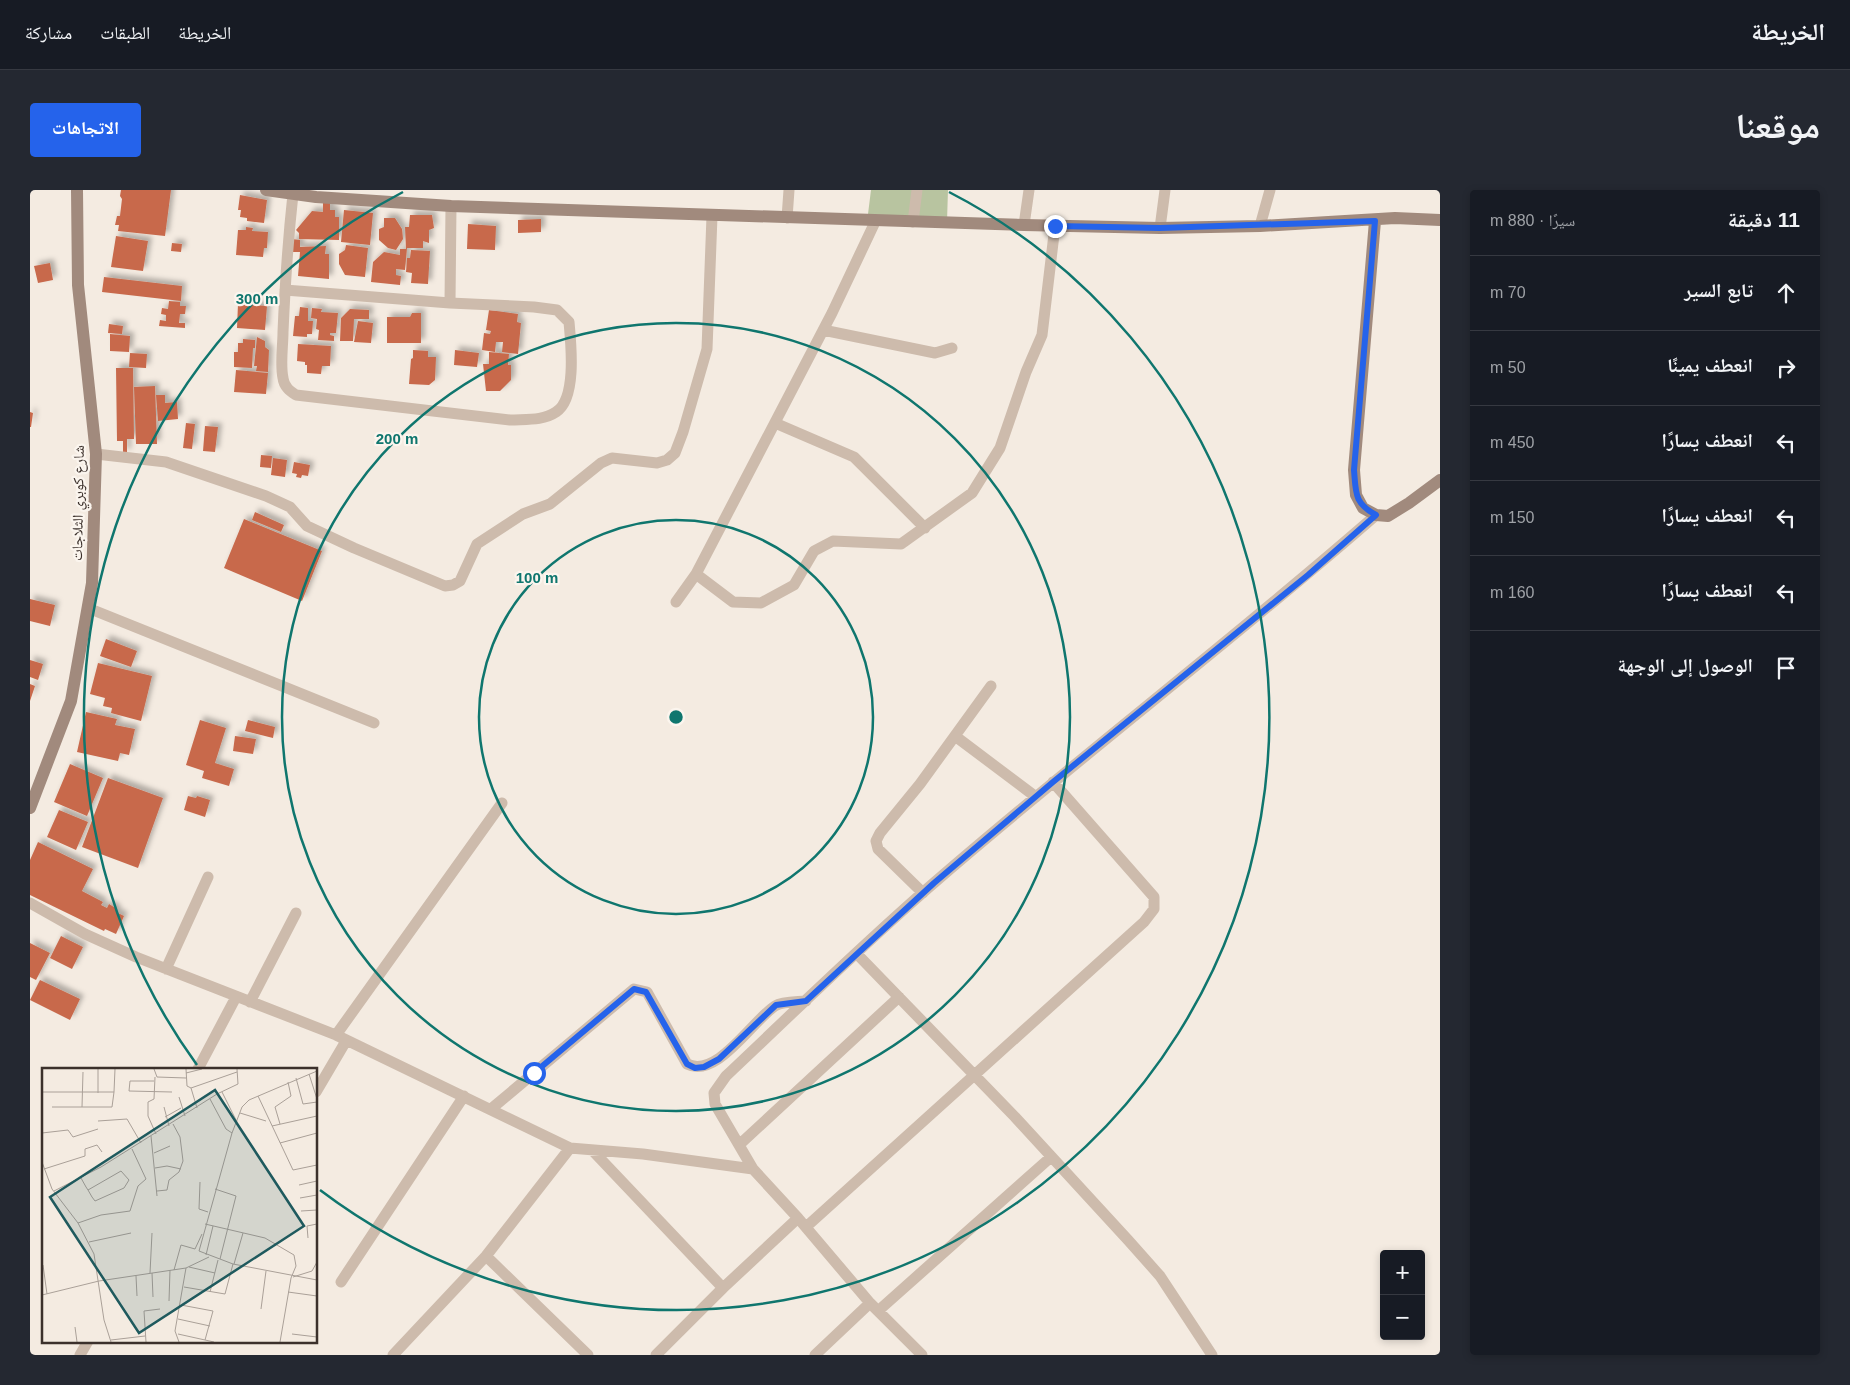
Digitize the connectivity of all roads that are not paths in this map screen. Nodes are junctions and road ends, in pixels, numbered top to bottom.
1 (77, 190) edge
2 (266, 190) edge
3 (789, 190) edge
4 (917, 190) edge
5 (1029, 190) edge
6 (1165, 190) edge
7 (1270, 190) edge
8 (293, 194) junction
9 (451, 206) junction
10 (712, 216) junction
11 (786, 218) junction
12 (876, 220) junction
13 (1440, 220) edge
14 (1375, 221) junction
15 (913, 222) junction
16 (1024, 225) junction
17 (1055, 226) junction
18 (1260, 226) junction
19 (1160, 228) junction
20 (285, 290) junction
21 (450, 303) junction
22 (823, 330) junction
23 (952, 348) dead end
24 (775, 424) junction
25 (96, 454) junction
26 (1440, 480) edge
27 (1376, 515) junction
28 (925, 528) junction
29 (696, 574) junction
30 (676, 602) dead end
31 (88, 608) junction
32 (990, 686) dead end
33 (374, 723) dead end
34 (955, 736) junction
35 (1053, 782) junction
36 (1036, 797) junction
37 (502, 803) dead end
38 (30, 808) edge
39 (208, 877) dead end
40 (923, 893) junction
41 (30, 903) edge
42 (296, 913) dead end
43 (857, 954) junction
44 (166, 969) junction
45 (236, 997) junction
46 (899, 997) junction
47 (806, 1001) junction
48 (250, 1002) junction
49 (341, 1038) junction
50 (199, 1068) edge
51 (975, 1076) junction
52 (318, 1088) edge
53 (464, 1096) junction
54 (491, 1109) junction
55 (739, 1145) junction
56 (570, 1148) junction
57 (592, 1150) junction
58 (1051, 1157) junction
59 (753, 1169) junction
60 (798, 1218) junction
61 (806, 1227) junction
62 (486, 1256) junction
63 (341, 1282) dead end
64 (723, 1288) junction
65 (874, 1307) junction
66 (87, 1342) edge
67 (398, 1353) edge
68 (80, 1355) edge
69 (588, 1355) edge
70 (656, 1355) edge
71 (815, 1355) edge
72 (922, 1355) edge
73 (1212, 1355) edge

1 - 25 street, شارع كوبري الثلاجات
2 - 8 street
3 - 11 street
4 - 15 street
5 - 16 street
6 - 19 street
7 - 18 street
8 - 9 street
8 - 20 street
9 - 10 street
9 - 21 street
10 - 11 street
10 - 25 street
11 - 12 street
12 - 15 street
12 - 22 street
13 - 14 street
14 - 18 street
14 - 27 street
15 - 16 street
16 - 17 street
17 - 19 street
17 - 28 street
18 - 19 street
20 - 21 street
20 - 21 street
22 - 23 street
22 - 24 street
24 - 28 street
24 - 29 street
25 - 31 street, شارع كوبري الثلاجات
26 - 27 street
27 - 35 street
28 - 29 street
29 - 30 street
31 - 33 street
31 - 38 street, شارع كوبري الثلاجات
32 - 34 street
34 - 36 street
34 - 40 street
35 - 36 street
35 - 51 street
36 - 40 street
37 - 49 street
39 - 44 street
40 - 43 street
41 - 44 street
42 - 48 street
43 - 46 street
43 - 47 street
44 - 45 street
45 - 48 street
45 - 50 street
46 - 51 street
46 - 55 street
47 - 54 street
47 - 55 street
48 - 49 street
49 - 52 street
49 - 53 street
51 - 58 street
51 - 61 street
53 - 54 street
53 - 63 street
54 - 56 street
55 - 59 street
56 - 57 street
56 - 62 street
57 - 59 street
57 - 64 street
58 - 65 street
58 - 73 street
59 - 60 street
60 - 61 street
60 - 64 street
61 - 65 street
62 - 67 street
62 - 69 street
64 - 70 street
65 - 71 street
65 - 72 street
66 - 68 street

